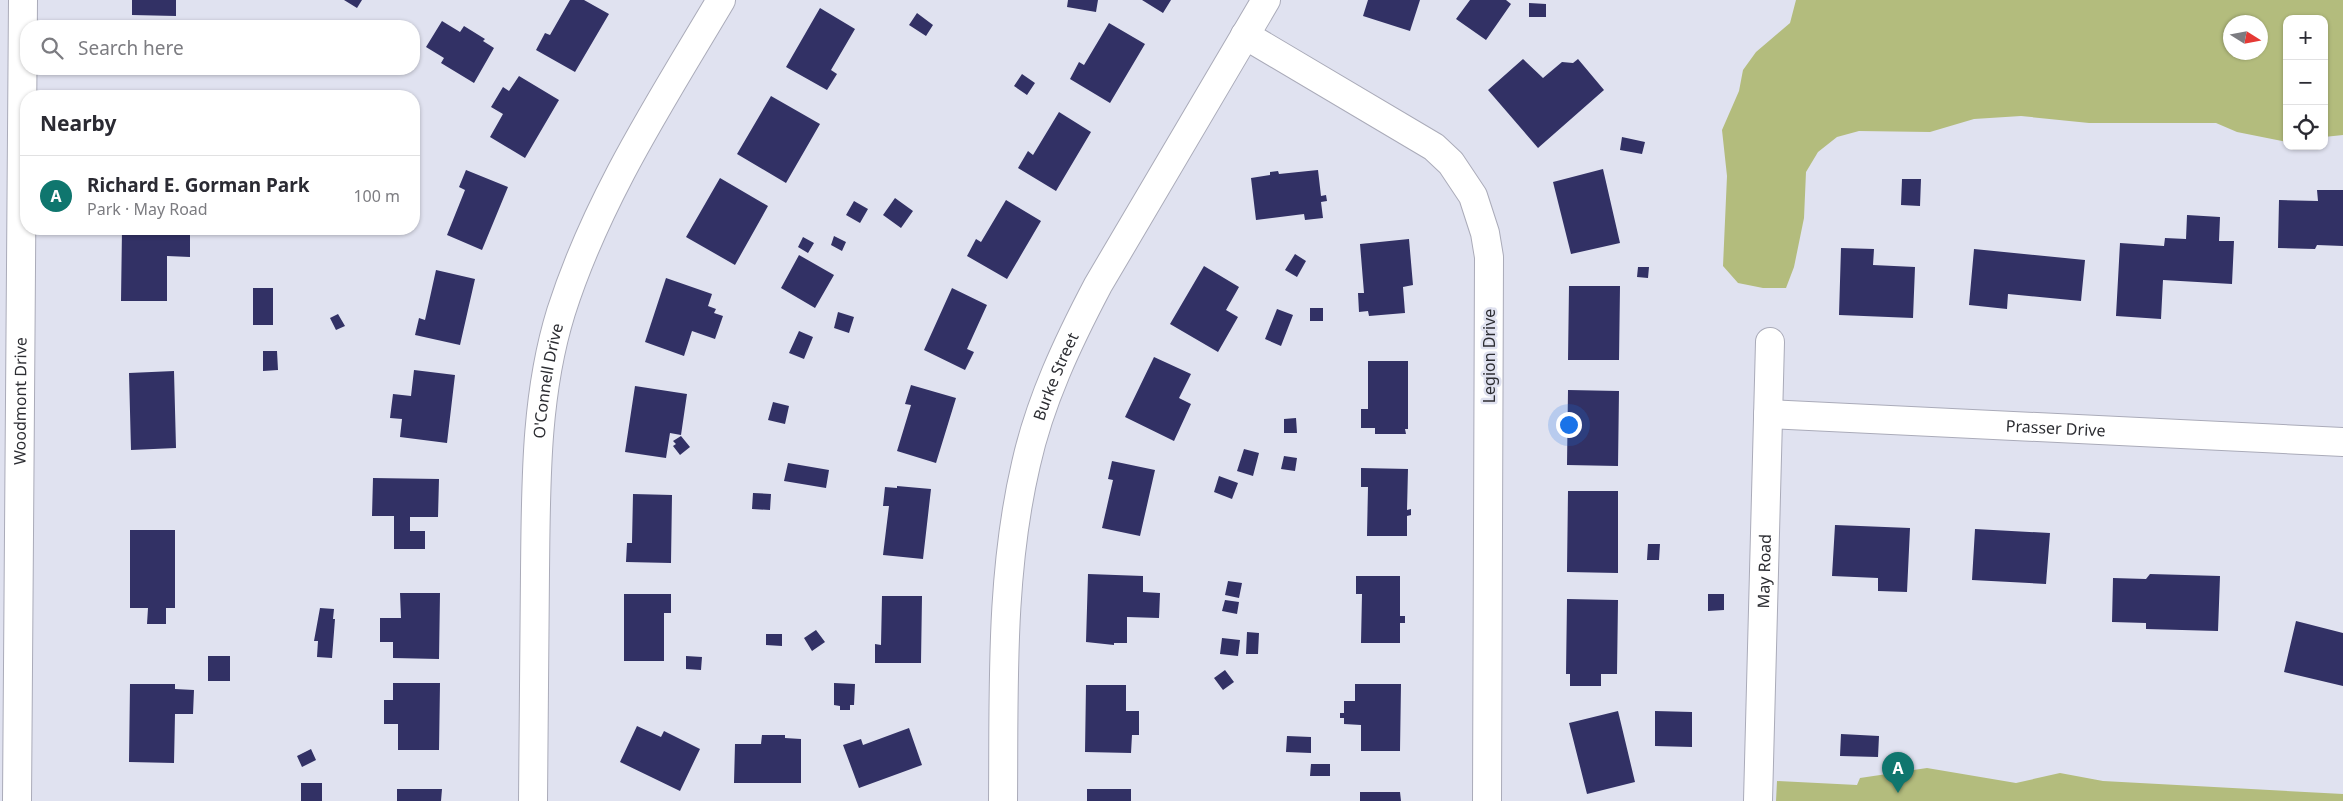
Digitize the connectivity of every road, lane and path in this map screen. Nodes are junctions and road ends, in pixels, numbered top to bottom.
1 (23, 0) edge
2 (721, 0) edge
3 (1266, 0) edge
4 (23, 20) edge
5 (1245, 35) junction
6 (22, 75) edge
7 (22, 90) edge
8 (21, 235) edge
9 (1770, 342) dead end
10 (1768, 414) junction
11 (2343, 442) edge
12 (17, 801) edge
13 (534, 801) edge
14 (1003, 801) edge
15 (1487, 801) edge
16 (1758, 801) edge

1 - 4 street, Woodmont Drive
2 - 13 street, O'Connell Drive
3 - 5 street, Burke Street
5 - 14 street, Burke Street
5 - 15 street, Legion Drive
6 - 7 street, Woodmont Drive
8 - 12 street, Woodmont Drive
9 - 10 street, May Road
10 - 11 street, Prasser Drive
10 - 16 street, May Road

